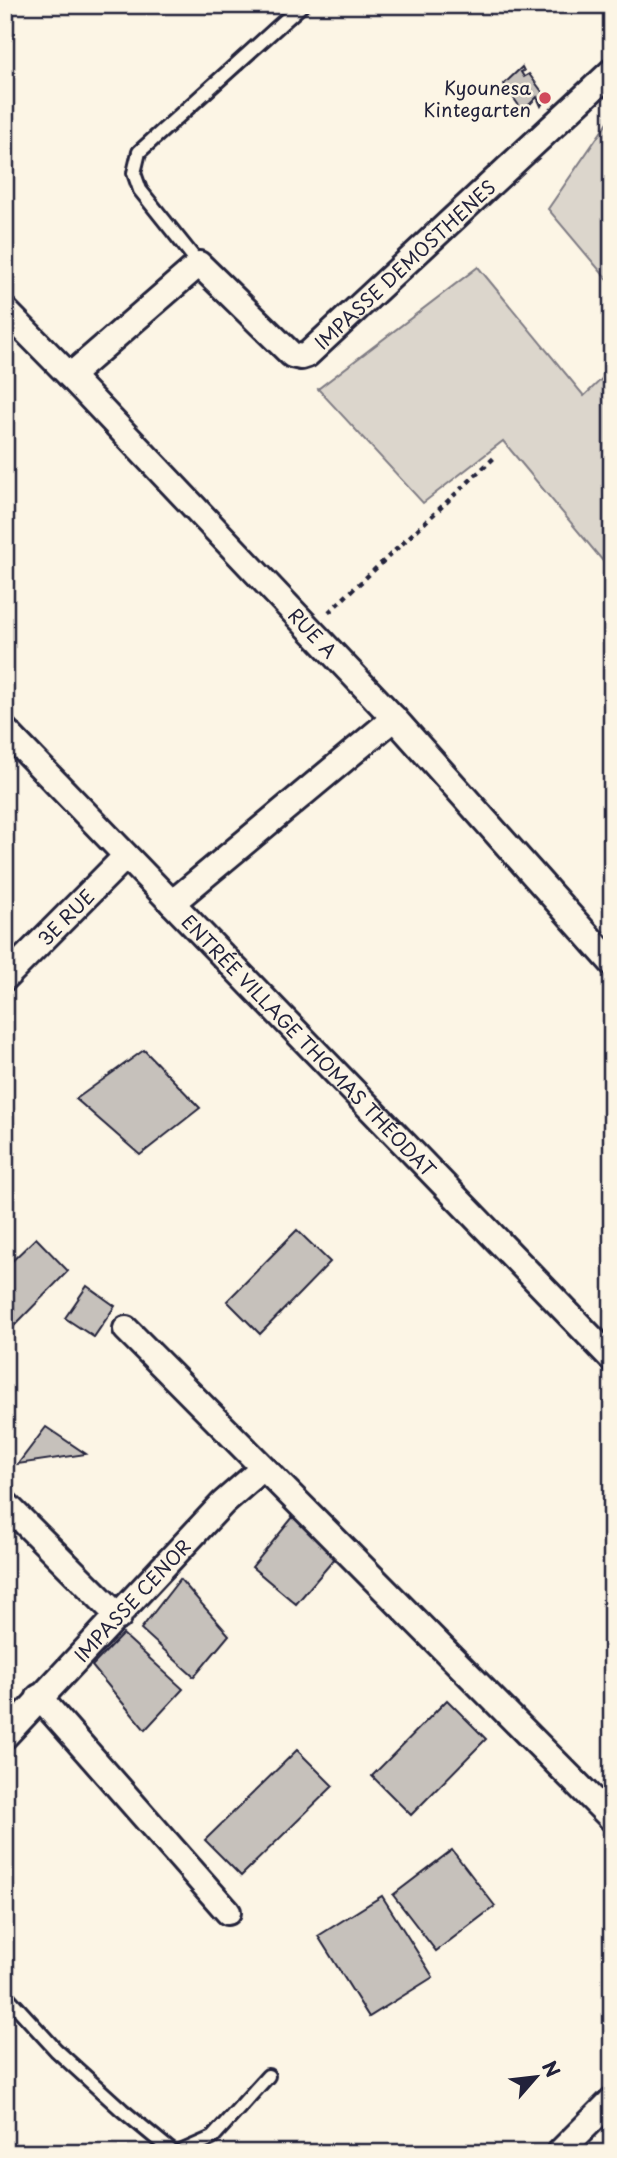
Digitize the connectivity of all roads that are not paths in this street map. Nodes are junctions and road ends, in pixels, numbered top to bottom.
1 (302, 5) edge
2 (612, 71) edge
3 (199, 264) junction
4 (5, 310) edge
5 (70, 376) junction
6 (394, 718) junction
7 (5, 730) edge
8 (126, 856) junction
9 (172, 903) junction
10 (612, 963) edge
11 (5, 978) edge
12 (126, 1329) dead end
13 (612, 1359) edge
14 (263, 1468) junction
15 (5, 1503) edge
16 (119, 1617) junction
17 (39, 1698) junction
18 (5, 1736) edge
19 (612, 1819) edge
20 (228, 1912) dead end
21 (5, 1994) edge
22 (268, 2076) dead end
23 (612, 2100) edge
24 (176, 2153) edge
25 (559, 2153) edge

1 - 3 lane
2 - 3 street, IMPASSE DEMOSTHENES
3 - 5 street
4 - 5 street, RUE A
5 - 6 street, RUE A
6 - 9 street
6 - 10 street, RUE A
7 - 8 street, ENTRÉE VILLAGE THOMAS THÉODAT
8 - 9 street, ENTRÉE VILLAGE THOMAS THÉODAT
8 - 11 street, 3E RUE
9 - 13 street, ENTRÉE VILLAGE THOMAS THÉODAT
12 - 14 street
14 - 16 street, IMPASSE CENOR
14 - 19 street
15 - 16 street
16 - 17 street, IMPASSE CENOR
17 - 18 street, IMPASSE CENOR
17 - 20 street
21 - 24 lane
22 - 24 lane
23 - 25 street

